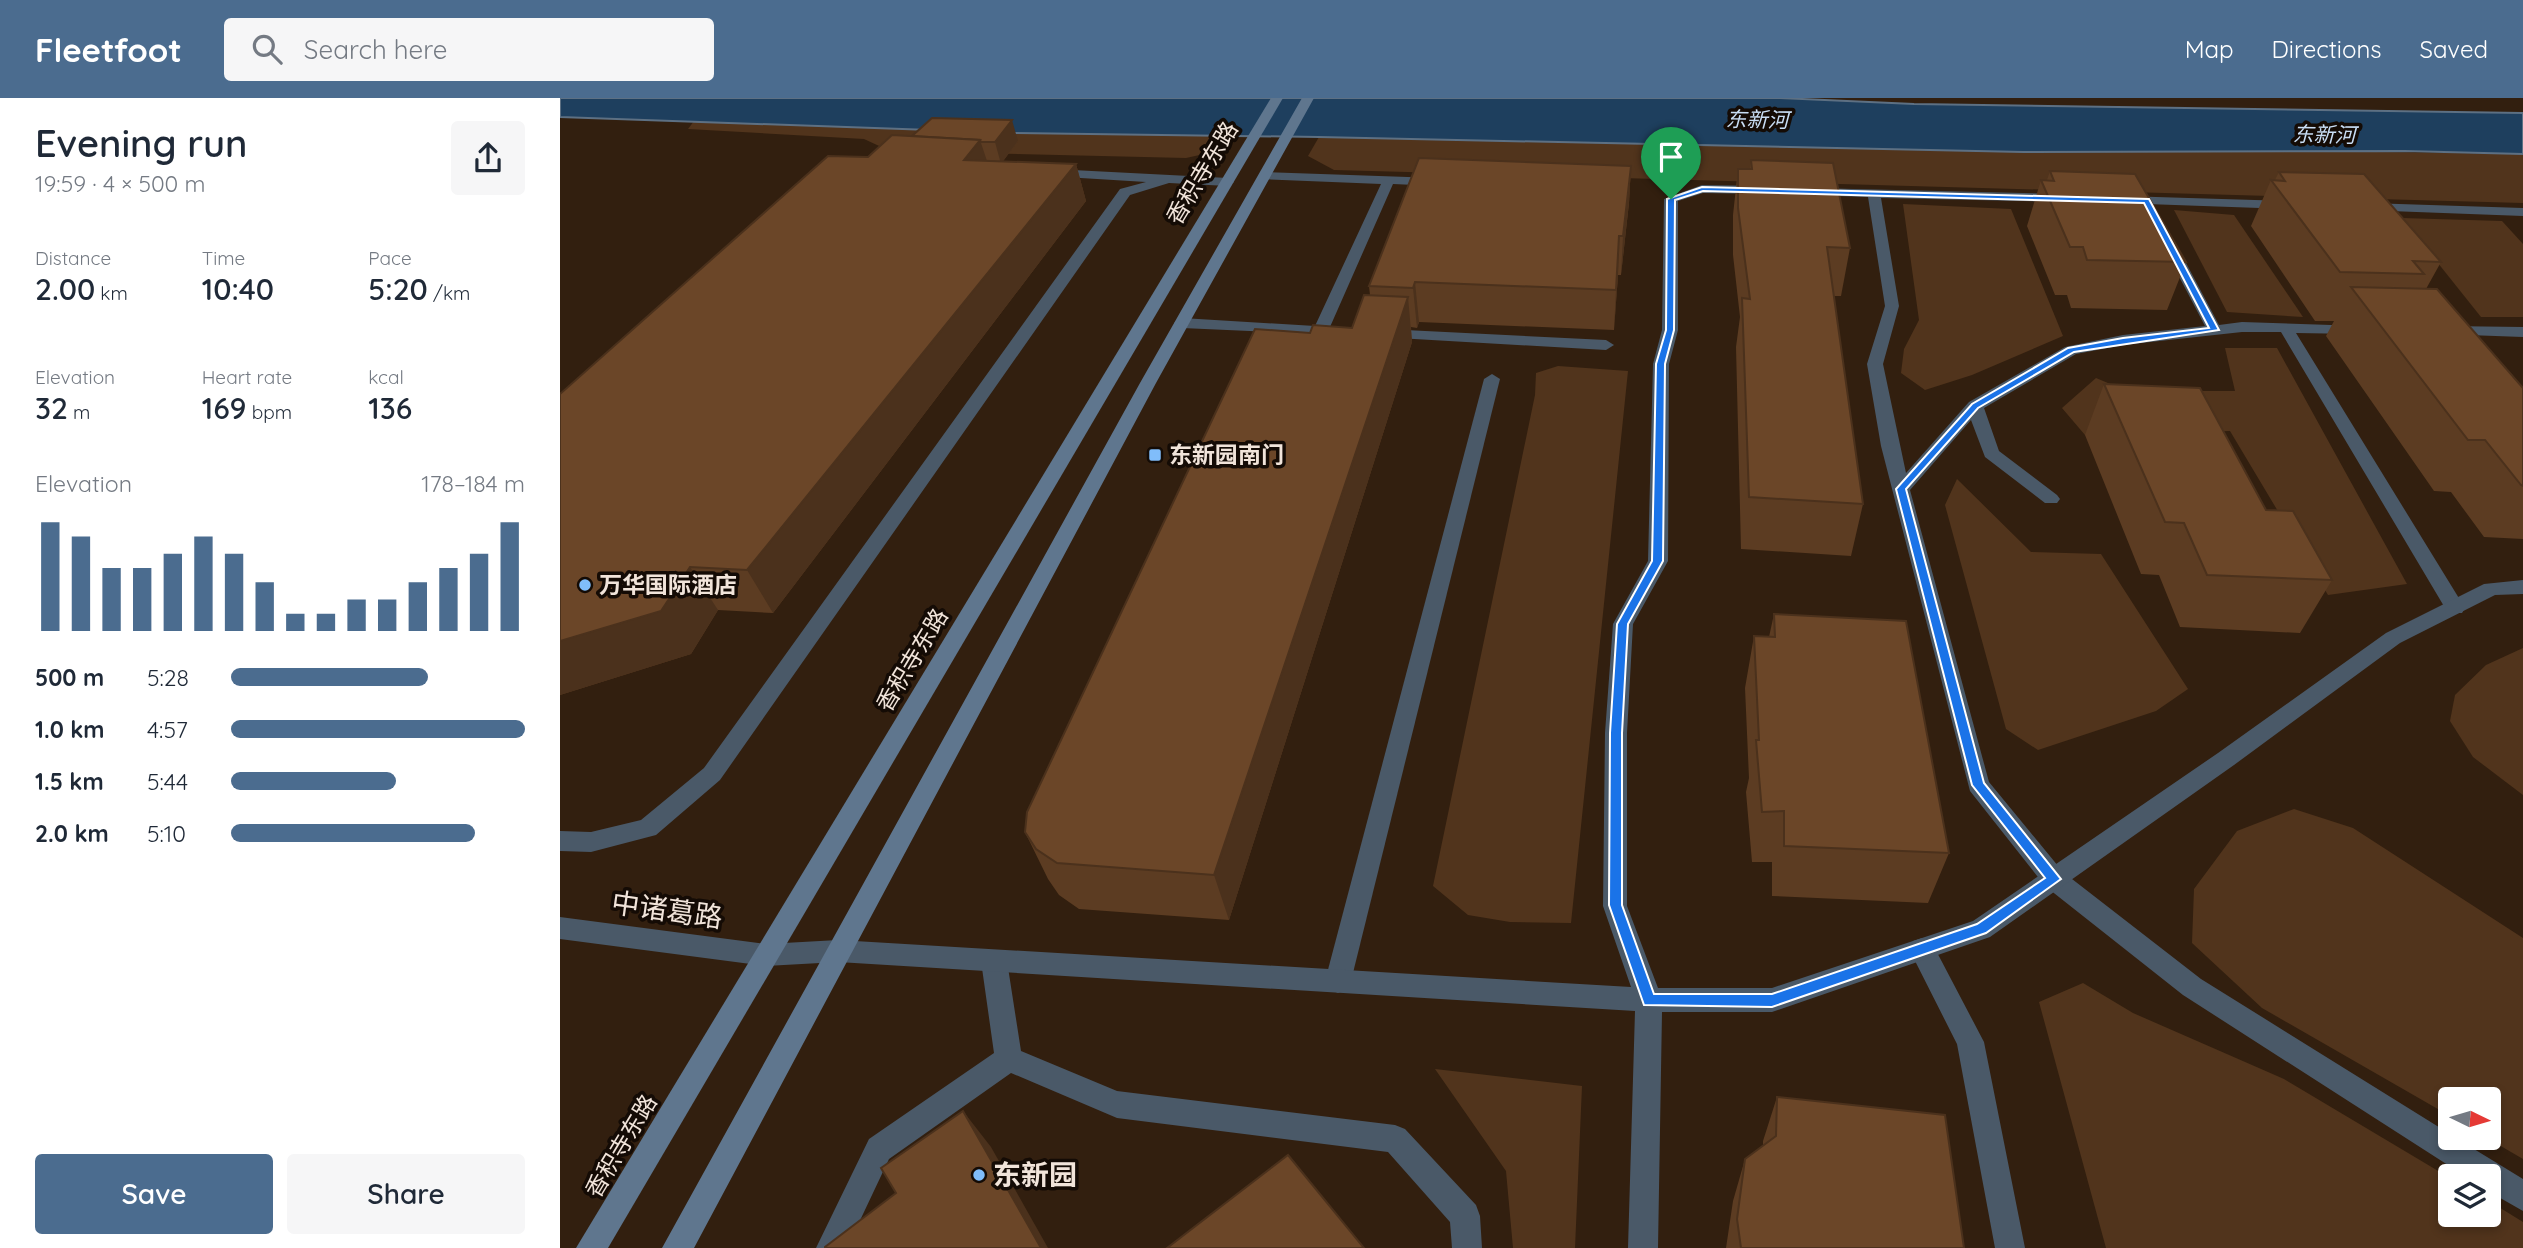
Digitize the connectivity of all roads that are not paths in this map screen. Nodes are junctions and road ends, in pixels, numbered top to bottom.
1 (1277, 98) edge
2 (1308, 98) edge
3 (1042, 172) edge
4 (1264, 176) junction
5 (1168, 179) junction
6 (1389, 180) junction
7 (1228, 182) junction
8 (1457, 182) edge
9 (1874, 193) junction
10 (2080, 199) edge
11 (2106, 200) edge
12 (2298, 205) edge
13 (2365, 211) edge
14 (2523, 212) edge
15 (2165, 236) edge
16 (1182, 323) junction
17 (2286, 328) junction
18 (2368, 329) edge
19 (2214, 330) junction
20 (2422, 330) edge
21 (1320, 331) junction
22 (2523, 332) edge
23 (1606, 345) dead end
24 (1492, 379) dead end
25 (1975, 406) junction
26 (1901, 489) junction
27 (2051, 499) dead end
28 (2523, 587) edge
29 (2455, 608) junction
30 (560, 841) edge
31 (2054, 879) junction
32 (560, 928) edge
33 (1922, 949) junction
34 (838, 951) junction
35 (766, 955) junction
36 (994, 961) junction
37 (1338, 981) junction
38 (1649, 1000) junction
39 (1009, 1059) junction
40 (2523, 1196) edge
41 (591, 1248) edge
42 (677, 1248) edge
43 (831, 1248) edge
44 (1467, 1248) edge
45 (1643, 1248) edge
46 (2010, 1248) edge

1 - 7 main road, 香积寺东路
2 - 4 main road
3 - 5 street
4 - 6 street
4 - 16 main road
5 - 7 street
5 - 30 street
6 - 8 street
6 - 21 street
7 - 35 main road, 香积寺东路
9 - 10 street
9 - 26 street
9 - 38 street
11 - 12 street
13 - 14 street
15 - 19 street
16 - 21 street
16 - 34 main road
17 - 18 street
17 - 19 street
17 - 29 street
19 - 25 street
20 - 22 street
21 - 23 street
24 - 37 street
25 - 26 street
25 - 27 street
26 - 31 street
28 - 29 street, 中诸葛路
29 - 31 street, 中诸葛路
31 - 33 street, 中诸葛路
31 - 40 street
32 - 35 street, 中诸葛路
33 - 38 street, 中诸葛路
33 - 46 street
34 - 35 street, 中诸葛路
34 - 36 street, 中诸葛路
34 - 42 main road
35 - 41 main road, 香积寺东路
36 - 37 street, 中诸葛路
36 - 39 street
37 - 38 street, 中诸葛路
38 - 45 street
39 - 43 street
39 - 44 street

